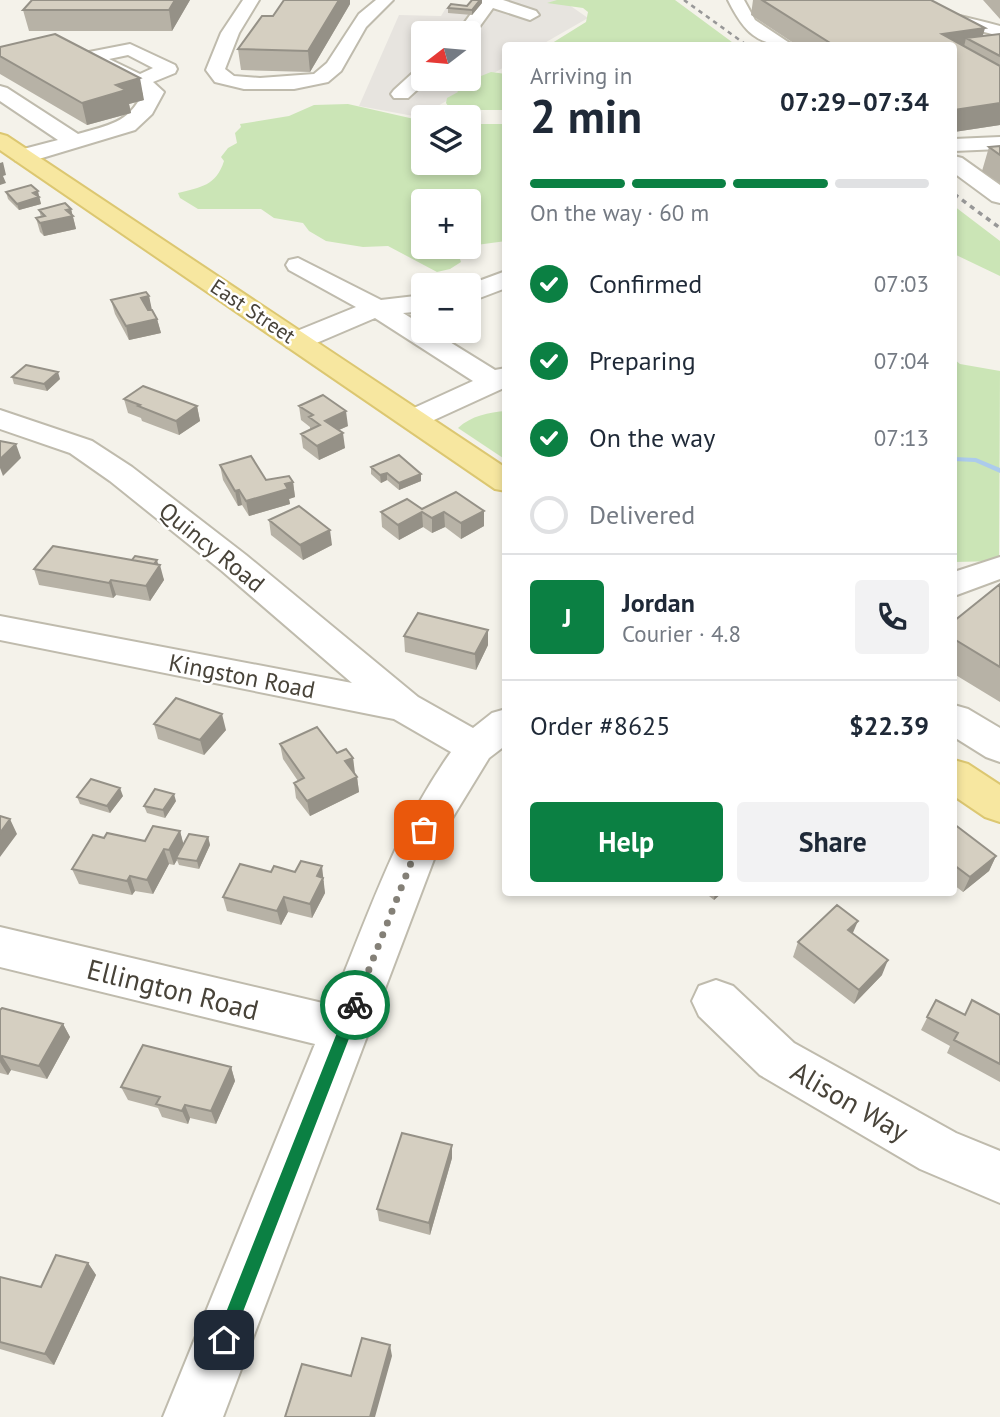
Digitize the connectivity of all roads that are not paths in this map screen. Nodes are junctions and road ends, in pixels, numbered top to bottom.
1 (251, 0) edge
2 (385, 0) edge
3 (736, 0) edge
4 (838, 0) edge
5 (490, 1) edge
6 (530, 15) dead end
7 (476, 21) edge
8 (998, 31) edge
9 (779, 42) edge
10 (139, 80) edge
11 (411, 85) edge
12 (0, 92) edge
13 (401, 94) dead end
14 (0, 140) edge
15 (74, 141) junction
16 (1000, 143) edge
17 (957, 145) edge
18 (24, 156) junction
19 (957, 165) edge
20 (1000, 196) edge
21 (298, 265) dead end
22 (411, 304) edge
23 (377, 308) junction
24 (297, 341) junction
25 (499, 379) edge
26 (0, 419) edge
27 (413, 419) junction
28 (502, 479) edge
29 (1000, 568) edge
30 (957, 584) edge
31 (0, 628) edge
32 (404, 707) junction
33 (957, 721) edge
34 (491, 735) edge
35 (1000, 747) edge
36 (957, 777) edge
37 (1000, 806) edge
38 (0, 947) edge
39 (716, 1001) dead end
40 (346, 1030) junction
41 (1000, 1177) edge
42 (194, 1417) edge

1 - 2 street
3 - 9 street
4 - 8 street
5 - 6 street
5 - 7 street
10 - 15 street
11 - 13 street
12 - 15 street
14 - 18 main road, East Street
15 - 18 street
16 - 17 street
18 - 24 main road, East Street
19 - 20 street
21 - 23 street
22 - 23 street
23 - 24 street
23 - 25 street
24 - 27 main road, East Street
25 - 27 street
26 - 32 street, Quincy Road
27 - 28 main road, East Street
29 - 30 street
31 - 32 street, Kingston Road
32 - 34 street, Kingston Road
33 - 35 street
34 - 40 street
36 - 37 main road
38 - 40 street, Ellington Road
39 - 41 street, Alison Way
40 - 42 street

